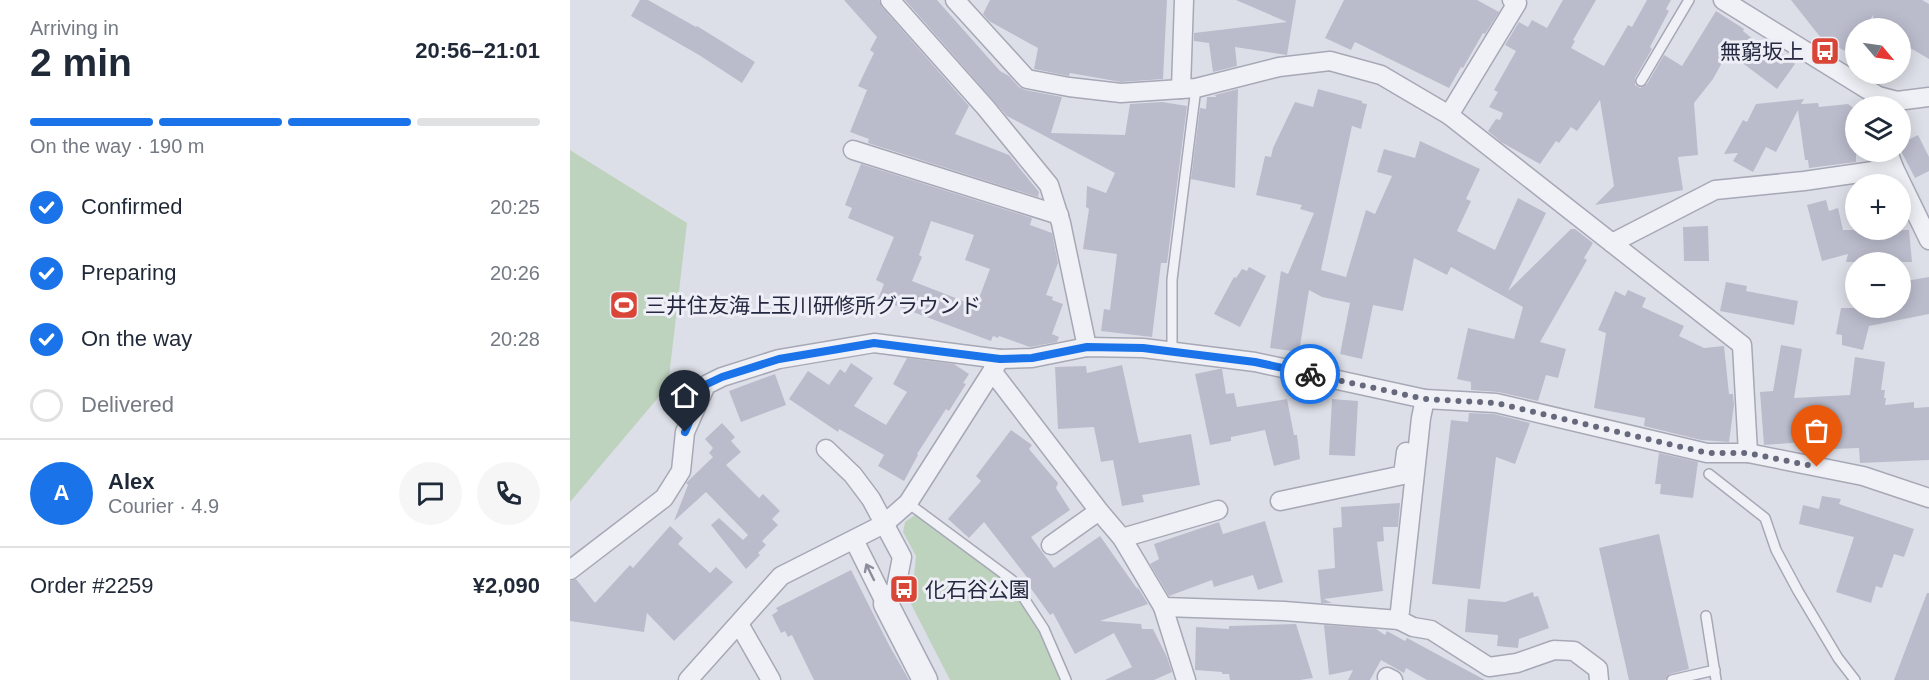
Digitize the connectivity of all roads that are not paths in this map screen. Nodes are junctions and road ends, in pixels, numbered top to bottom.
1 (890, 0) edge
2 (955, 0) edge
3 (1184, 0) edge
4 (1512, 0) edge
5 (1689, 0) edge
6 (1723, 0) edge
7 (1741, 6) edge
8 (1641, 81) dead end
9 (1189, 88) junction
10 (1871, 96) edge
11 (1929, 97) edge
12 (1911, 99) edge
13 (1449, 116) junction
14 (853, 150) dead end
15 (1883, 162) edge
16 (1892, 162) edge
17 (1059, 215) junction
18 (1929, 240) edge
19 (1612, 243) junction
20 (1087, 347) junction
21 (1172, 351) junction
22 (996, 365) junction
23 (1419, 398) junction
24 (826, 449) dead end
25 (1748, 453) junction
26 (1709, 474) dead end
27 (1929, 498) edge
28 (1280, 501) dead end
29 (908, 503) junction
30 (1218, 510) dead end
31 (1099, 511) junction
32 (884, 524) junction
33 (1122, 538) junction
34 (854, 540) junction
35 (1051, 545) dead end
36 (570, 570) edge
37 (886, 604) junction
38 (1163, 608) junction
39 (1706, 616) dead end
40 (1400, 620) junction
41 (739, 624) junction
42 (1715, 669) junction
43 (688, 680) edge
44 (771, 680) edge
45 (925, 680) edge
46 (1066, 680) edge
47 (1186, 680) edge
48 (1599, 680) edge
49 (1672, 680) edge
50 (1716, 680) edge
51 (1855, 680) edge

1 - 17 street
2 - 9 street
3 - 9 street
4 - 13 street
5 - 8 lane
6 - 7 street
7 - 10 street
9 - 13 street
9 - 21 lane
11 - 12 street
13 - 19 street
14 - 17 street
15 - 19 street
16 - 18 street
17 - 20 street
19 - 25 street
20 - 21 street
20 - 22 street
21 - 23 street
22 - 29 street
22 - 31 street
22 - 36 street
23 - 25 street
23 - 28 street
23 - 40 street
24 - 32 street
25 - 27 street
26 - 51 lane
29 - 32 street
29 - 46 lane
30 - 33 street
31 - 33 street
31 - 35 street
32 - 34 street
32 - 37 street
33 - 38 street
37 -> 34 street
34 - 41 street
37 - 45 street
38 - 40 street
38 - 47 street
39 - 42 lane
40 - 48 street
41 - 43 street
41 - 44 street
42 - 49 lane
42 - 50 lane

